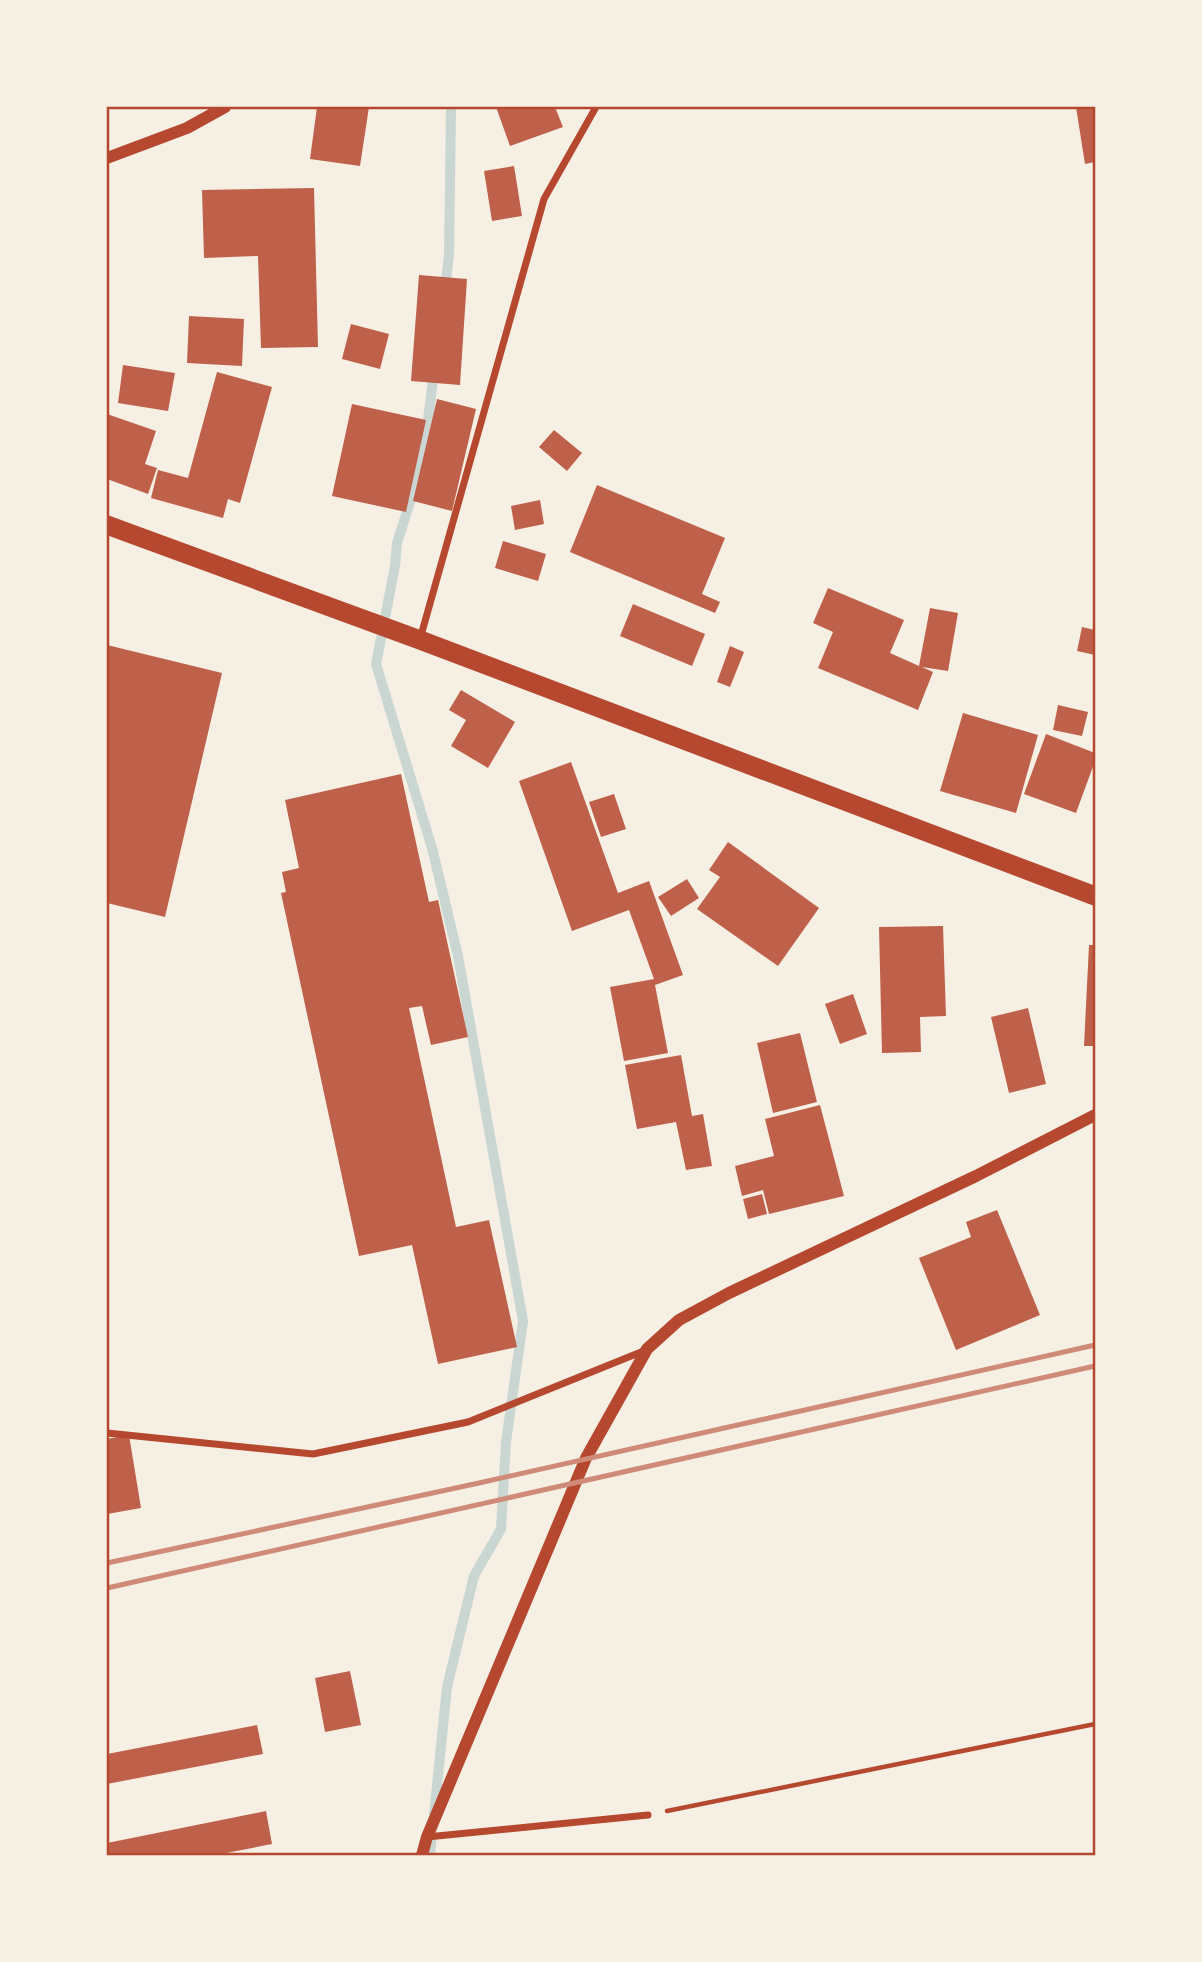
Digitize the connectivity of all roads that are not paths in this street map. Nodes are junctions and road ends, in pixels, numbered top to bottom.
1 (225, 107) edge
2 (596, 107) edge
3 (107, 158) edge
4 (107, 525) edge
5 (420, 640) junction
6 (1095, 896) edge
7 (1095, 1115) edge
8 (647, 1349) junction
9 (107, 1433) edge
10 (648, 1815) road end
11 (427, 1838) junction
12 (422, 1855) edge

1 - 3 street
2 - 5 street
4 - 5 highway
5 - 6 highway
7 - 8 street
8 - 9 street
8 - 11 street
10 - 11 street
11 - 12 street

